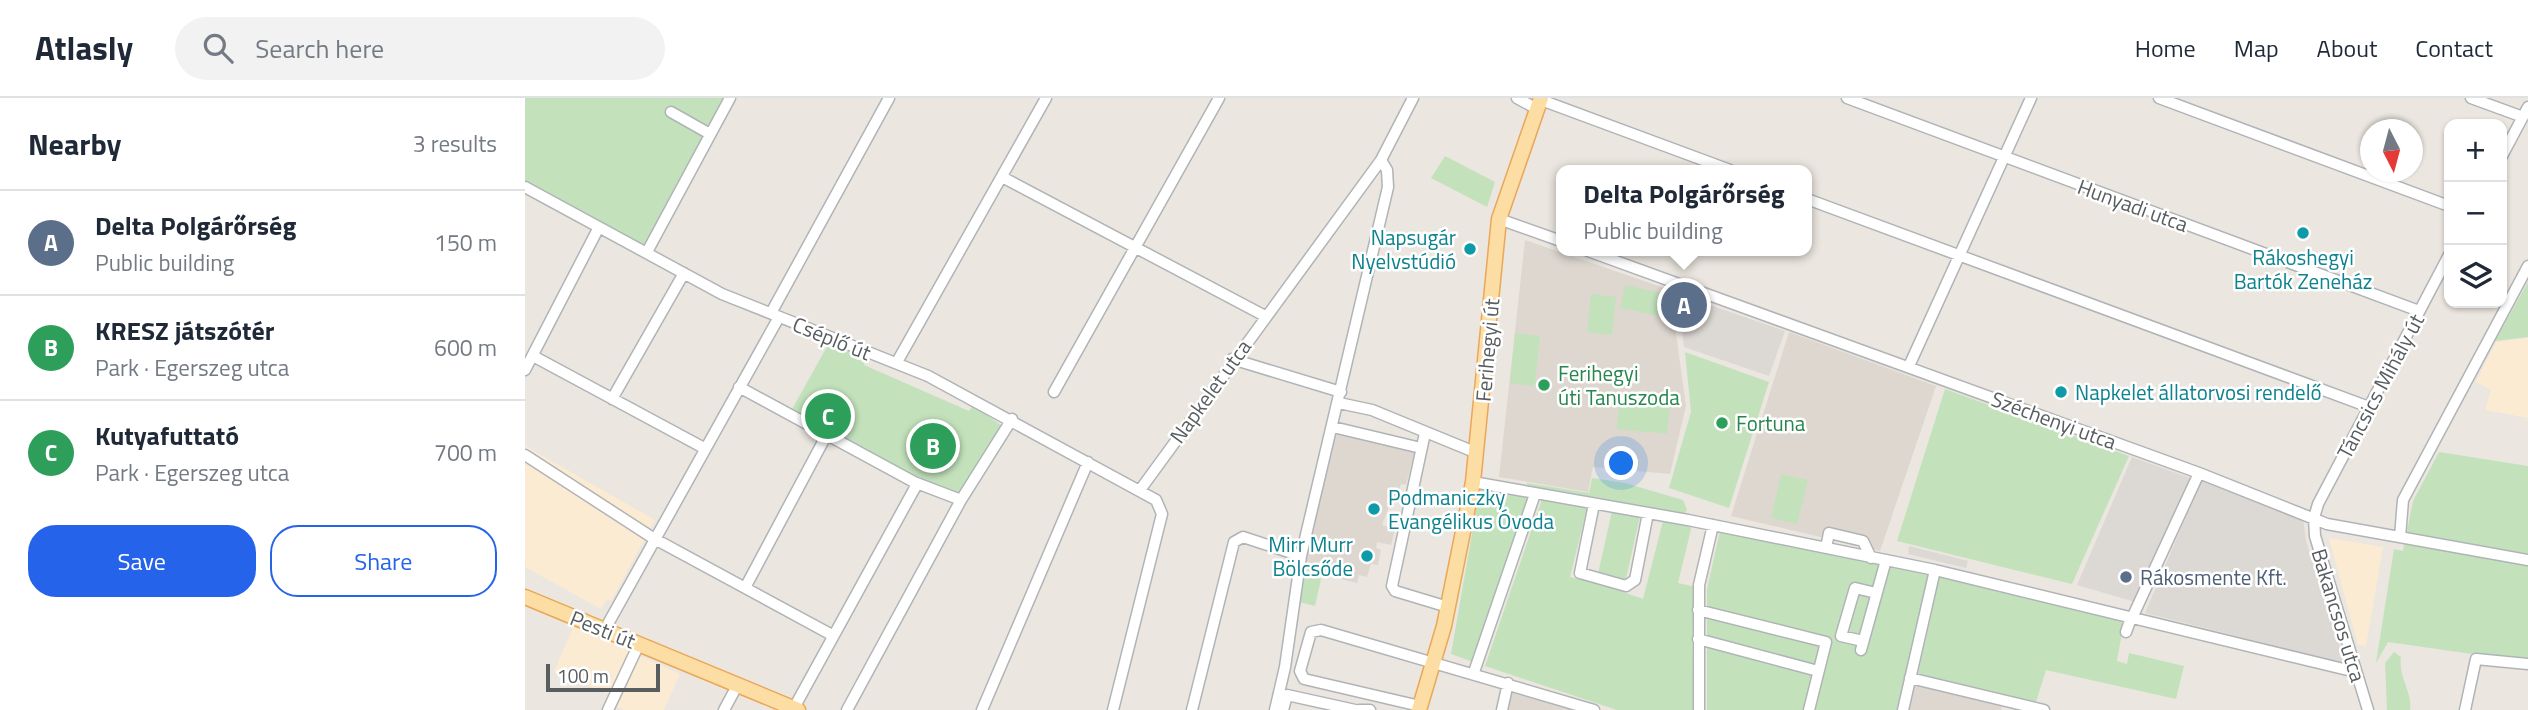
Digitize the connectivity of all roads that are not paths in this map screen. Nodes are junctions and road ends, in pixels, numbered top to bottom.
1 (730, 98) edge
2 (889, 98) edge
3 (1046, 98) edge
4 (1219, 98) edge
5 (1413, 98) edge
6 (1517, 98) edge
7 (1847, 98) edge
8 (2031, 98) edge
9 (2159, 98) edge
10 (2471, 98) edge
11 (1540, 102) edge
12 (671, 112) dead end
13 (2525, 112) edge
14 (710, 134) junction
15 (2507, 146) edge
16 (2005, 158) junction
17 (1381, 160) junction
18 (1716, 165) edge
19 (1002, 177) junction
20 (525, 187) edge
21 (1812, 201) edge
22 (2444, 204) edge
23 (1499, 219) junction
24 (599, 227) junction
25 (1556, 239) edge
26 (1135, 247) junction
27 (647, 252) junction
28 (1958, 255) junction
29 (1602, 256) edge
30 (2444, 264) edge
31 (2528, 266) edge
32 (684, 274) junction
33 (2419, 311) junction
34 (775, 315) junction
35 (1265, 316) junction
36 (533, 356) junction
37 (1232, 359) junction
38 (897, 362) junction
39 (1909, 366) junction
40 (525, 370) edge
41 (739, 387) junction
42 (1054, 392) dead end
43 (1340, 398) junction
44 (612, 399) junction
45 (2369, 407) junction
46 (1012, 419) junction
47 (1333, 427) junction
48 (1425, 433) junction
49 (826, 436) junction
50 (705, 448) junction
51 (1421, 448) junction
52 (1477, 453) junction
53 (525, 455) edge
54 (1088, 462) junction
55 (2199, 473) junction
56 (1473, 482) junction
57 (918, 484) junction
58 (1140, 489) junction
59 (1535, 494) junction
60 (961, 500) junction
61 (1594, 504) junction
62 (1648, 513) junction
63 (2314, 518) junction
64 (1713, 525) junction
65 (2400, 537) junction
66 (653, 538) junction
67 (1301, 556) junction
68 (1886, 560) junction
69 (2528, 560) edge
70 (1935, 570) junction
71 (746, 586) junction
72 (1876, 593) junction
73 (525, 597) edge
74 (1448, 607) junction
75 (1698, 610) junction
76 (2132, 618) junction
77 (604, 631) junction
78 (2126, 632) dead end
79 (832, 635) junction
80 (1698, 639) junction
81 (639, 643) junction
82 (1435, 661) junction
83 (2528, 664) edge
84 (1818, 671) junction
85 (1474, 672) junction
86 (2356, 672) junction
87 (1910, 678) junction
88 (1508, 683) junction
89 (737, 684) junction
90 (1323, 706) edge
91 (2005, 706) edge
92 (1420, 708) edge
93 (796, 709) edge
94 (2039, 709) edge
95 (608, 710) edge
96 (724, 710) edge
97 (847, 710) edge
98 (982, 710) edge
99 (1113, 710) edge
100 (1192, 710) edge
101 (1275, 710) edge
102 (1283, 710) edge
103 (1357, 710) edge
104 (1370, 710) edge
105 (1502, 710) edge
106 (1592, 710) edge
107 (1699, 710) edge
108 (1809, 710) edge
109 (1903, 710) edge
110 (2368, 710) edge
111 (2465, 710) edge

1 - 14 street
2 - 34 street
3 - 19 street
4 - 26 street
5 - 17 street, Napkelet utca
6 - 11 street
7 - 16 street, Hunyadi utca
8 - 16 street
9 - 22 street
10 - 13 street
11 - 18 street
11 - 23 main road, Ferihegyi út
12 - 14 street
13 - 15 street
14 - 27 street
16 - 28 street
16 - 33 street, Hunyadi utca
17 - 35 street, Napkelet utca
17 - 43 street
19 - 26 street
19 - 38 street
20 - 24 street, Cséplő út
21 - 28 street
23 - 25 street
23 - 52 main road, Ferihegyi út
24 - 27 street, Cséplő út
24 - 36 street
26 - 35 street
26 - 42 street
27 - 32 street, Cséplő út
28 - 39 street
28 - 45 street
29 - 39 street, Széchenyi utca
30 - 33 street, Táncsics Mihály út
31 - 65 street
32 - 34 street, Cséplő út
32 - 44 street
33 - 45 street, Táncsics Mihály út
34 - 38 street, Cséplő út
34 - 41 street
35 - 37 street, Napkelet utca
36 - 40 street
36 - 44 street
37 - 43 street
37 - 58 street, Napkelet utca
38 - 46 street, Cséplő út
39 - 55 street, Széchenyi utca
41 - 49 street
41 - 50 street
43 - 47 street
43 - 48 street
44 - 50 street
45 - 63 street, Táncsics Mihály út
46 - 54 street, Cséplő út
46 - 60 street
47 - 51 street
47 - 67 street
48 - 51 street
48 - 52 street
49 - 57 street
49 - 71 street
50 - 66 street
51 - 74 street
52 - 56 main road, Ferihegyi út
53 - 66 street
54 - 58 street, Cséplő út
54 - 98 street
55 - 63 street, Széchenyi utca
55 - 76 street
56 - 59 street
56 - 74 main road, Ferihegyi út
57 - 60 street
57 - 79 street
58 - 99 street
59 - 61 street
59 - 85 street
60 - 97 street
61 - 62 street
61 - 62 street
62 - 64 street
63 - 65 street, Széchenyi utca
63 - 86 street, Bakancsos utca
64 - 68 street
64 - 75 street
65 - 69 street, Széchenyi utca
66 - 71 street
66 - 77 street
67 - 100 street
67 - 101 street
68 - 70 street
68 - 72 street
70 - 76 street
70 - 87 street
71 - 79 street
72 - 72 street
73 - 77 main road, Pesti út
74 - 82 main road, Ferihegyi út
75 - 80 street
75 - 84 street
76 - 78 street
76 - 86 street
77 - 81 main road, Pesti út
79 - 93 street
80 - 84 street
80 - 107 street
81 - 89 main road, Pesti út
81 - 95 street
82 - 85 street
82 - 92 main road, Ferihegyi út
82 - 92 street, Ferihegyi út
83 - 111 street
84 - 108 street
85 - 88 street
86 - 110 street, Bakancsos utca
87 - 91 street
87 - 109 street
88 - 105 street
88 - 106 street
89 - 93 main road, Pesti út
89 - 96 street
90 - 102 street
90 - 103 street
91 - 94 street
103 - 104 street

